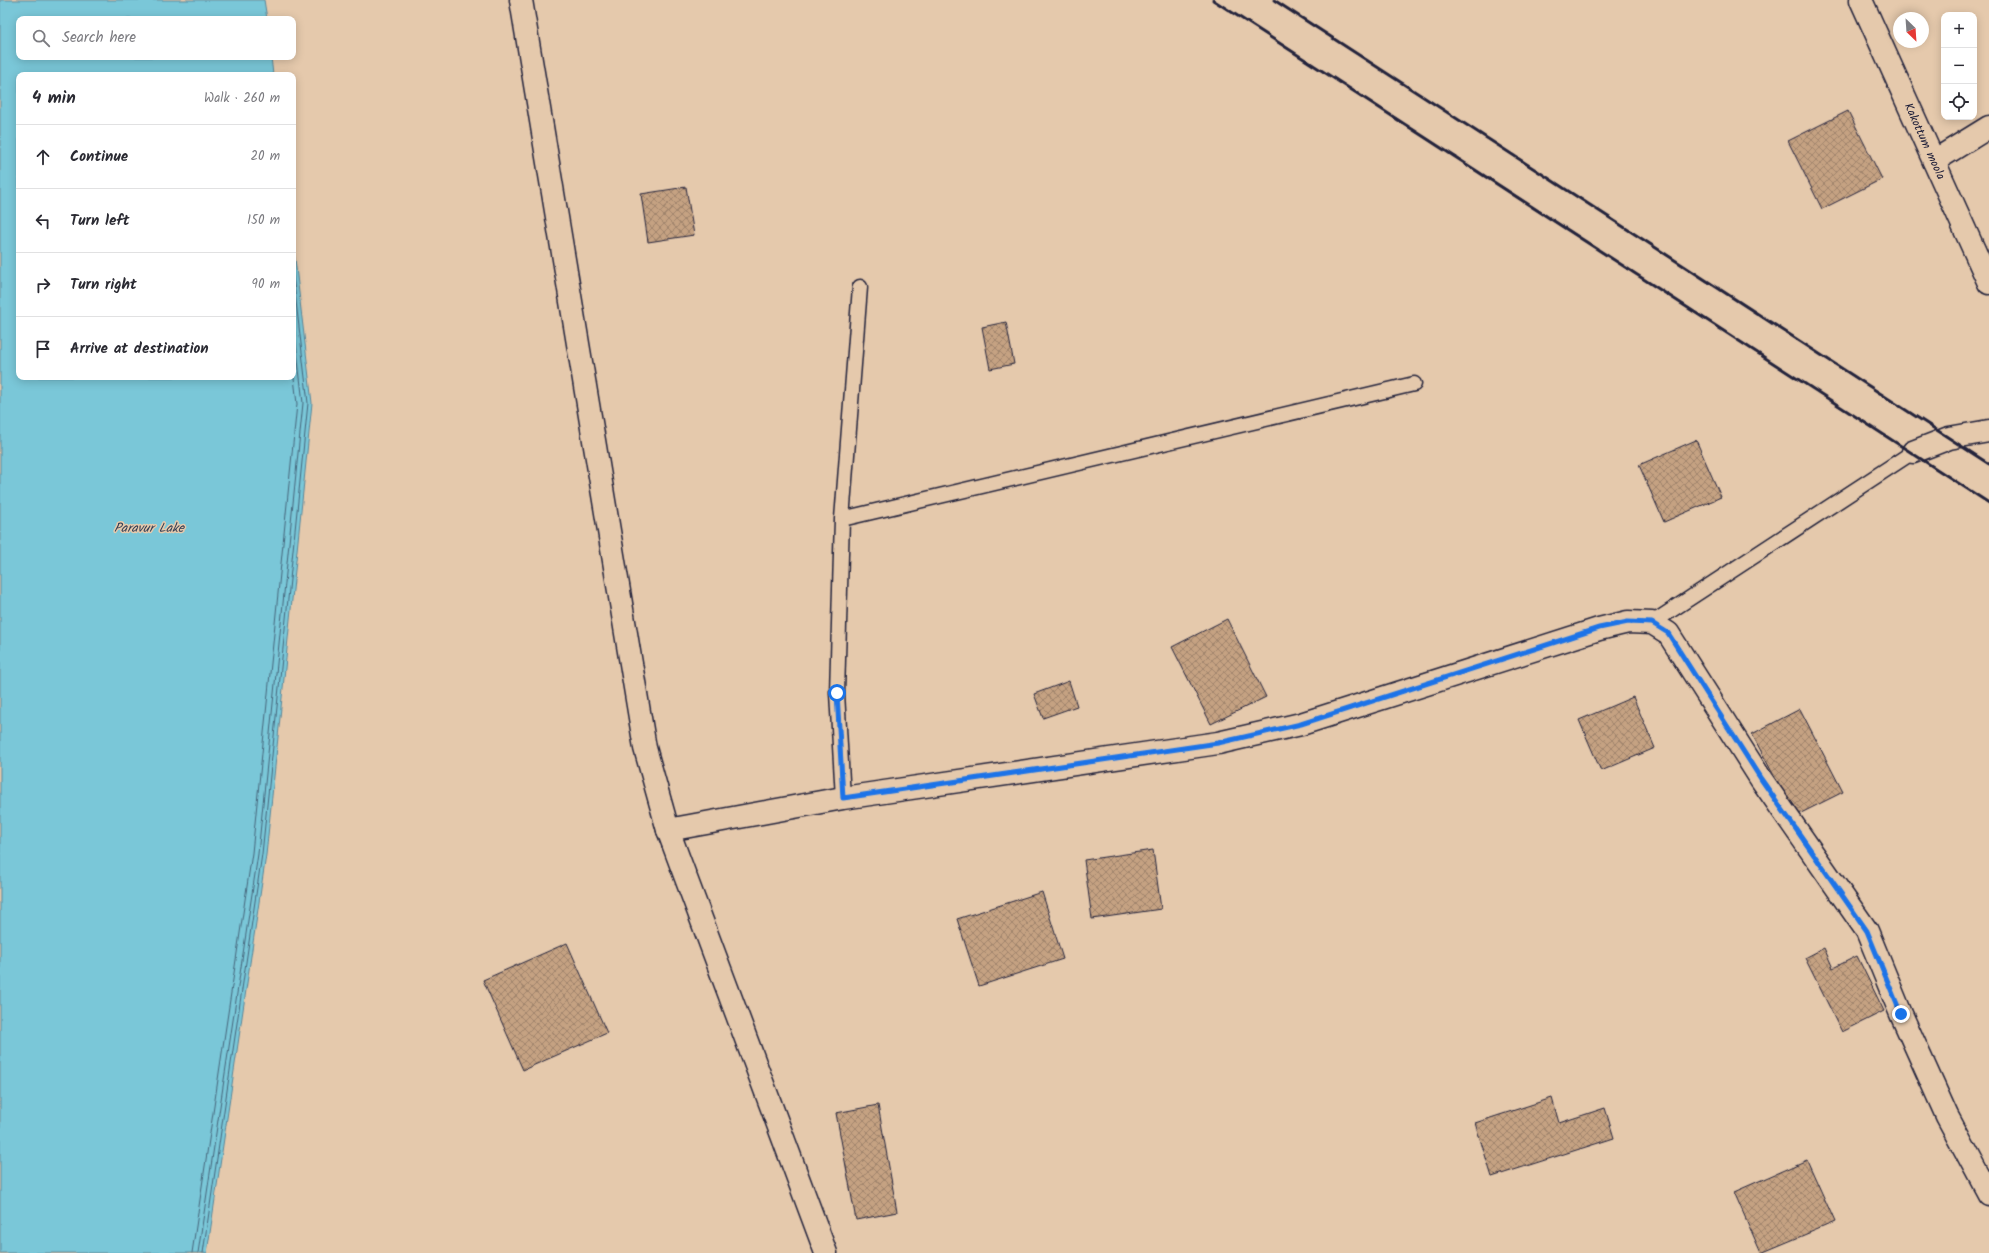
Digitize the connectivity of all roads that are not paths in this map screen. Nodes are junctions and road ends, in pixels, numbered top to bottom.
1 (522, 0) edge
2 (1861, 0) edge
3 (1989, 127) edge
4 (1934, 161) junction
5 (1989, 283) edge
6 (860, 287) dead end
7 (1414, 384) dead end
8 (1989, 431) edge
9 (1913, 452) joint
10 (842, 519) junction
11 (1652, 623) junction
12 (843, 798) junction
13 (668, 830) junction
14 (1989, 1194) edge
15 (826, 1253) edge

1 - 13 street
2 - 4 street, Kakottum moola
3 - 4 street
4 - 5 street, Kakottum moola
6 - 10 lane
7 - 10 lane
8 - 9 street
9 - 11 lane
10 - 12 lane
11 - 12 street
11 - 14 street
12 - 13 street
13 - 15 street

